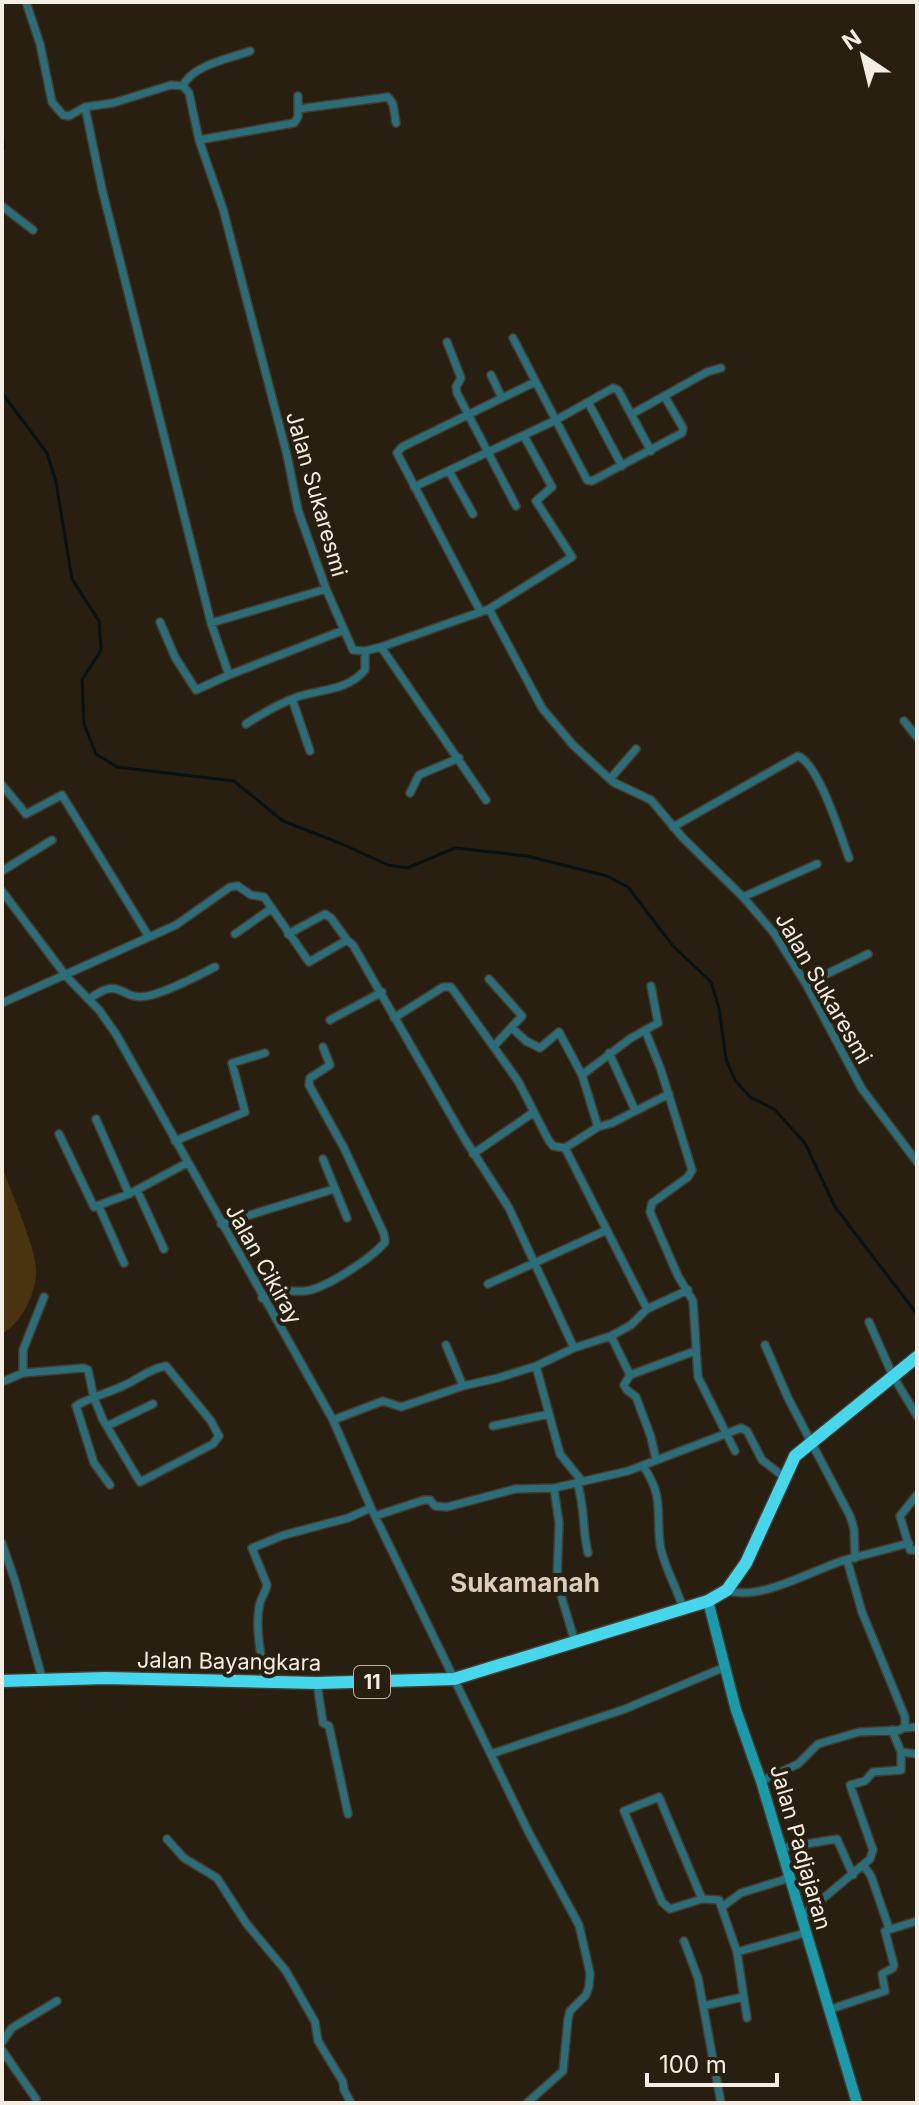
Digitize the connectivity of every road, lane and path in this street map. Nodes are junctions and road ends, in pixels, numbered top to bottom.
1 (26, 2) edge
2 (250, 51) dead end
3 (183, 86) junction
4 (298, 96) dead end
5 (85, 107) junction
6 (298, 109) junction
7 (396, 123) dead end
8 (199, 140) junction
9 (2, 206) edge
10 (33, 230) dead end
11 (513, 338) dead end
12 (447, 342) dead end
13 (721, 368) dead end
14 (491, 375) dead end
15 (535, 382) junction
16 (665, 397) junction
17 (502, 398) junction
18 (588, 402) junction
19 (469, 414) junction
20 (632, 414) junction
21 (556, 420) junction
22 (524, 436) junction
23 (651, 451) junction
24 (487, 453) junction
25 (622, 466) junction
26 (449, 471) junction
27 (414, 487) junction
28 (516, 506) dead end
29 (473, 514) dead end
30 (326, 589) junction
31 (485, 610) junction
32 (160, 622) dead end
33 (211, 623) junction
34 (344, 630) junction
35 (381, 647) junction
36 (365, 651) junction
37 (229, 675) junction
38 (292, 699) junction
39 (904, 721) dead end
40 (246, 724) dead end
41 (917, 737) edge
42 (636, 749) dead end
43 (310, 751) dead end
44 (459, 758) junction
45 (610, 779) junction
46 (2, 785) edge
47 (410, 793) dead end
48 (486, 800) dead end
49 (673, 827) junction
50 (52, 840) dead end
51 (849, 858) dead end
52 (817, 864) dead end
53 (2, 871) edge
54 (2, 891) edge
55 (743, 897) junction
56 (272, 908) junction
57 (235, 934) dead end
58 (288, 934) junction
59 (149, 937) junction
60 (347, 940) junction
61 (868, 954) dead end
62 (215, 967) dead end
63 (66, 976) junction
64 (489, 979) dead end
65 (806, 984) junction
66 (651, 986) dead end
67 (382, 992) junction
68 (89, 999) junction
69 (2, 1003) edge
70 (394, 1018) junction
71 (330, 1020) dead end
72 (512, 1028) junction
73 (645, 1030) junction
74 (494, 1046) junction
75 (323, 1047) dead end
76 (265, 1053) dead end
77 (609, 1053) junction
78 (582, 1075) junction
79 (669, 1094) junction
80 (635, 1110) junction
81 (534, 1112) junction
82 (96, 1119) dead end
83 (598, 1127) junction
84 (59, 1134) dead end
85 (175, 1141) junction
86 (565, 1148) junction
87 (473, 1154) junction
88 (323, 1159) dead end
89 (917, 1162) edge
90 (187, 1163) junction
91 (334, 1189) junction
92 (133, 1192) junction
93 (99, 1207) junction
94 (347, 1218) dead end
95 (221, 1224) junction
96 (607, 1230) junction
97 (164, 1249) dead end
98 (124, 1263) dead end
99 (532, 1263) junction
100 (488, 1284) dead end
101 (688, 1290) junction
102 (44, 1297) dead end
103 (262, 1298) junction
104 (647, 1309) junction
105 (869, 1322) dead end
106 (611, 1336) junction
107 (446, 1345) dead end
108 (765, 1345) dead end
109 (574, 1348) junction
110 (695, 1351) junction
111 (917, 1357) edge
112 (536, 1366) junction
113 (23, 1373) junction
114 (630, 1375) junction
115 (893, 1376) junction
116 (2, 1382) edge
117 (463, 1386) junction
118 (94, 1398) junction
119 (153, 1404) dead end
120 (549, 1414) junction
121 (917, 1416) edge
122 (333, 1420) junction
123 (107, 1426) junction
124 (493, 1426) dead end
125 (727, 1434) junction
126 (810, 1442) junction
127 (735, 1451) dead end
128 (656, 1460) junction
129 (643, 1466) junction
130 (784, 1477) junction
131 (579, 1481) junction
132 (110, 1485) dead end
133 (554, 1488) junction
134 (917, 1495) edge
135 (373, 1512) junction
136 (2, 1543) edge
137 (909, 1543) junction
138 (917, 1550) edge
139 (588, 1553) dead end
140 (851, 1559) junction
141 (727, 1590) junction
142 (708, 1601) junction
143 (683, 1608) junction
144 (575, 1642) junction
145 (725, 1667) junction
146 (454, 1679) junction
147 (2, 1681) edge
148 (43, 1681) junction
149 (265, 1682) junction
150 (317, 1683) junction
151 (917, 1727) edge
152 (904, 1728) junction
153 (892, 1730) junction
154 (901, 1752) junction
155 (491, 1754) junction
156 (917, 1754) edge
157 (761, 1781) junction
158 (348, 1814) dead end
159 (167, 1839) dead end
160 (781, 1848) junction
161 (864, 1866) junction
162 (789, 1875) junction
163 (853, 1875) junction
164 (702, 1899) junction
165 (722, 1907) junction
166 (801, 1917) junction
167 (917, 1921) edge
168 (889, 1928) junction
169 (805, 1933) junction
170 (684, 1941) dead end
171 (737, 1952) junction
172 (743, 1997) junction
173 (57, 2001) dead end
174 (703, 2006) junction
175 (828, 2010) junction
176 (747, 2018) dead end
177 (2, 2042) edge
178 (2, 2050) edge
179 (36, 2099) dead end
180 (351, 2103) edge
181 (527, 2103) edge
182 (721, 2103) edge
183 (857, 2103) edge

1 - 5 street
2 - 3 street
3 - 5 street
3 - 8 street, Jalan Sukaresmi
4 - 6 street
5 - 33 street
6 - 7 street
6 - 8 street
8 - 30 street, Jalan Sukaresmi
9 - 10 street
11 - 15 street
12 - 19 street
13 - 16 street
14 - 17 street
15 - 17 street
15 - 21 street
16 - 20 street
16 - 23 street
17 - 19 street
18 - 20 street
18 - 21 street
18 - 25 street
19 - 24 street
19 - 27 street, Jalan Sukaresmi
20 - 23 street
21 - 22 street
21 - 25 street
22 - 24 street
22 - 31 street
23 - 25 street
24 - 26 street
24 - 28 street
26 - 27 street
26 - 29 street
27 - 31 street, Jalan Sukaresmi
30 - 33 street
30 - 34 street, Jalan Sukaresmi
31 - 35 street
31 - 45 street, Jalan Sukaresmi
32 - 37 street
33 - 37 street
34 - 36 street, Jalan Sukaresmi
34 - 37 street
35 - 36 street
35 - 44 street
36 - 38 street
38 - 40 street
38 - 43 street
39 - 41 street
42 - 45 street
44 - 47 street
44 - 48 street
45 - 49 street, Jalan Sukaresmi
46 - 59 street
49 - 51 street
49 - 55 street, Jalan Sukaresmi
50 - 53 street
52 - 55 street
54 - 63 street, Jalan Cikiray
55 - 65 street, Jalan Sukaresmi
56 - 57 street
56 - 58 street
56 - 59 street
58 - 60 street
58 - 60 street
59 - 63 street
60 - 67 street
61 - 65 street
62 - 68 street
63 - 68 street, Jalan Cikiray
63 - 69 street
64 - 72 street
65 - 89 street, Jalan Sukaresmi
66 - 73 street
67 - 70 street
67 - 71 street
68 - 85 street, Jalan Cikiray
70 - 74 street
70 - 87 street
72 - 74 street
72 - 78 street
73 - 77 street
73 - 79 street
74 - 81 street
75 - 103 street
76 - 85 street
77 - 78 street
77 - 80 street
78 - 83 street
79 - 80 street
79 - 101 street
80 - 83 street
81 - 86 street
81 - 87 street
82 - 92 street
83 - 86 street
84 - 93 street
85 - 90 street, Jalan Cikiray
86 - 96 street
87 - 99 street
88 - 91 street
90 - 92 street
90 - 95 street, Jalan Cikiray
91 - 94 street
91 - 95 street
92 - 93 street
92 - 97 street
93 - 98 street
95 - 103 street, Jalan Cikiray
96 - 99 street
96 - 104 street
99 - 100 street
99 - 109 street
101 - 104 street
101 - 110 street
102 - 113 street
103 - 122 street, Jalan Cikiray
104 - 106 street
105 - 115 street
106 - 109 street
106 - 114 street
107 - 117 street
108 - 126 street
109 - 112 street
110 - 114 street
110 - 125 street
111 - 115 highway, 11
112 - 117 street
112 - 120 street
113 - 116 street
113 - 118 street
114 - 128 street
115 - 121 street
115 - 126 highway, 11
117 - 122 street
118 - 123 street
118 - 123 street
118 - 132 street
119 - 123 street
120 - 124 street
120 - 131 street
122 - 135 street, Jalan Cikiray
125 - 127 street
125 - 128 street
125 - 130 street
126 - 130 highway, 11
126 - 140 street
128 - 129 street
129 - 131 street
129 - 143 street
130 - 141 highway, 11
131 - 133 street
131 - 139 street
133 - 135 street
133 - 144 street
134 - 137 street
135 - 146 street, Jalan Cikiray
135 - 149 street
136 - 148 street
137 - 138 street
137 - 140 street
140 - 141 street
140 - 152 street
141 - 142 highway, Jalan Bayangkara / 11
142 - 143 highway, Jalan Bayangkara / 11
142 - 145 street, Jalan Padjajaran
143 - 144 highway, Jalan Bayangkara / 11
144 - 146 highway, Jalan Bayangkara / 11
145 - 155 street
145 - 157 street, Jalan Padjajaran
146 - 150 highway, Jalan Bayangkara / 11
146 - 155 street
147 - 148 highway, Jalan Bayangkara / 11
148 - 149 highway, Jalan Bayangkara / 11
149 - 150 highway, Jalan Bayangkara / 11
150 - 158 street
151 - 152 street
152 - 153 street
153 - 154 street
153 - 157 street
154 - 156 street
154 - 161 street
155 - 181 street
157 - 160 street, Jalan Padjajaran
159 - 180 street
160 - 162 street, Jalan Padjajaran
160 - 163 street
161 - 163 street
161 - 168 street
162 - 165 street
162 - 166 street, Jalan Padjajaran
163 - 166 street
164 - 164 street
164 - 165 street
165 - 171 street
166 - 169 street, Jalan Padjajaran
167 - 168 street
168 - 175 street
169 - 171 street
169 - 175 street, Jalan Padjajaran
170 - 174 street
171 - 172 street
172 - 174 street
172 - 176 street
173 - 177 street
174 - 182 street
175 - 183 street, Jalan Padjajaran
178 - 179 street

